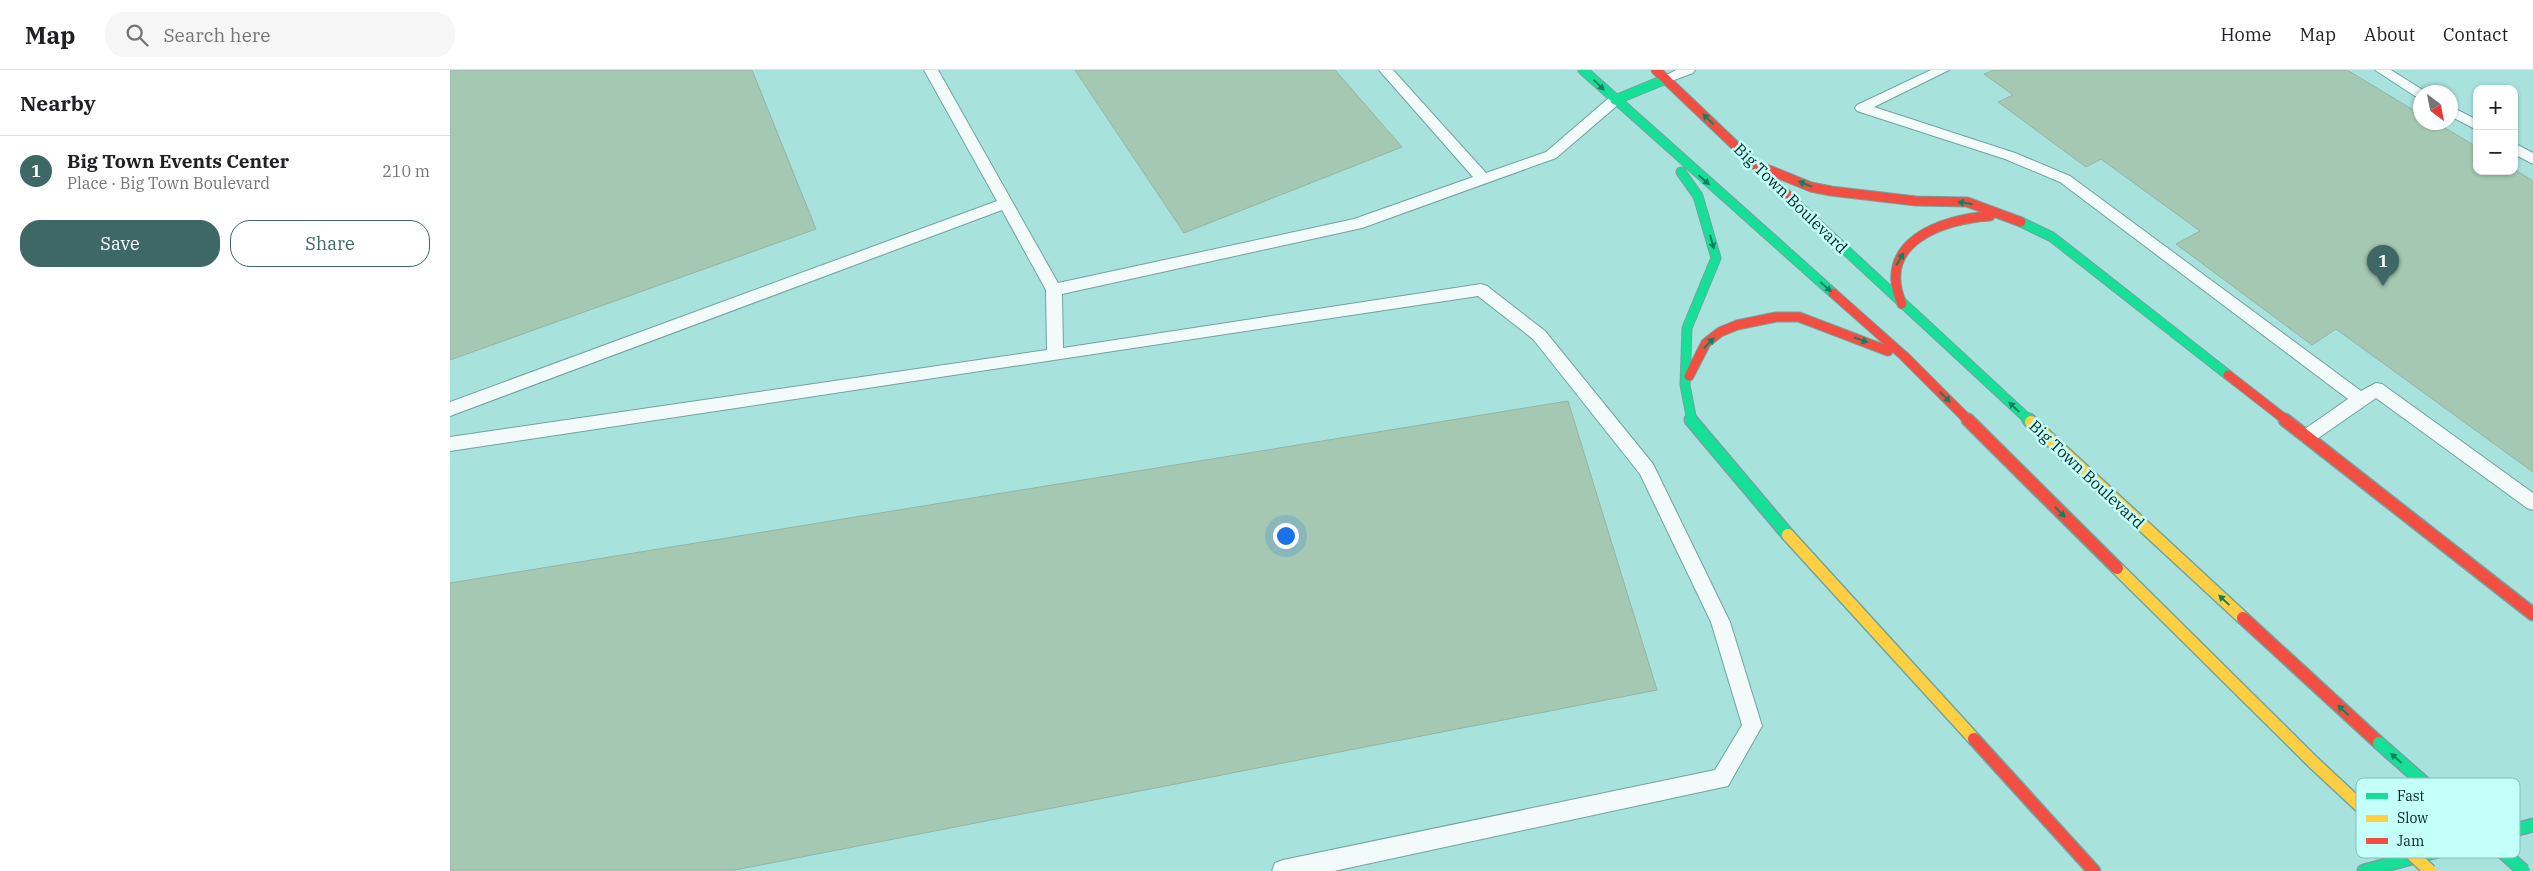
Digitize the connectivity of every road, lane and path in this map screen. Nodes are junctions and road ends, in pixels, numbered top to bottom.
1 (931, 70) edge
2 (1386, 70) edge
3 (1584, 70) edge
4 (1688, 70) edge
5 (1942, 70) edge
6 (2382, 70) edge
7 (1661, 74) edge
8 (2413, 89) edge
9 (1615, 100) junction
10 (2458, 115) edge
11 (2473, 124) edge
12 (1657, 138) junction
13 (2518, 150) edge
14 (2533, 159) edge
15 (1756, 165) junction
16 (1483, 179) junction
17 (1005, 203) junction
18 (2028, 224) junction
19 (1054, 290) junction
20 (1902, 304) junction
21 (1055, 355) junction
22 (1904, 356) junction
23 (1685, 385) junction
24 (2360, 400) junction
25 (450, 409) edge
26 (2308, 436) junction
27 (450, 444) edge
28 (2533, 503) edge
29 (2533, 614) edge
30 (2419, 778) edge
31 (2356, 802) edge
32 (2533, 825) edge
33 (2520, 829) edge
34 (2412, 858) edge
35 (2416, 858) edge
36 (2509, 858) edge
37 (1283, 871) edge
38 (2094, 871) edge
39 (2364, 871) edge
40 (2430, 871) edge
41 (2524, 871) edge

1 - 17 lane
2 - 16 lane
3 -> 9 main road
4 - 7 lane
5 - 24 lane
6 - 8 lane
7 - 9 main road
15 -> 7 main road, Big Town Boulevard
9 - 12 main road
9 - 16 lane
10 - 11 lane
12 -> 22 main road
12 -> 23 main road
13 - 14 lane
18 -> 15 main road
15 - 20 main road, Big Town Boulevard
16 - 19 lane
17 - 19 lane
17 - 25 lane
20 -> 18 main road
18 - 26 main road
19 - 21 lane
30 -> 20 main road, Big Town Boulevard, bridge
21 - 27 lane
21 - 37 lane
23 -> 22 main road
22 -> 31 main road, bridge
23 - 38 main road
24 - 26 lane
24 - 28 lane
26 - 29 main road
32 - 33 main road
34 - 39 main road
35 -> 40 main road, bridge
41 -> 36 main road, Big Town Boulevard, bridge

